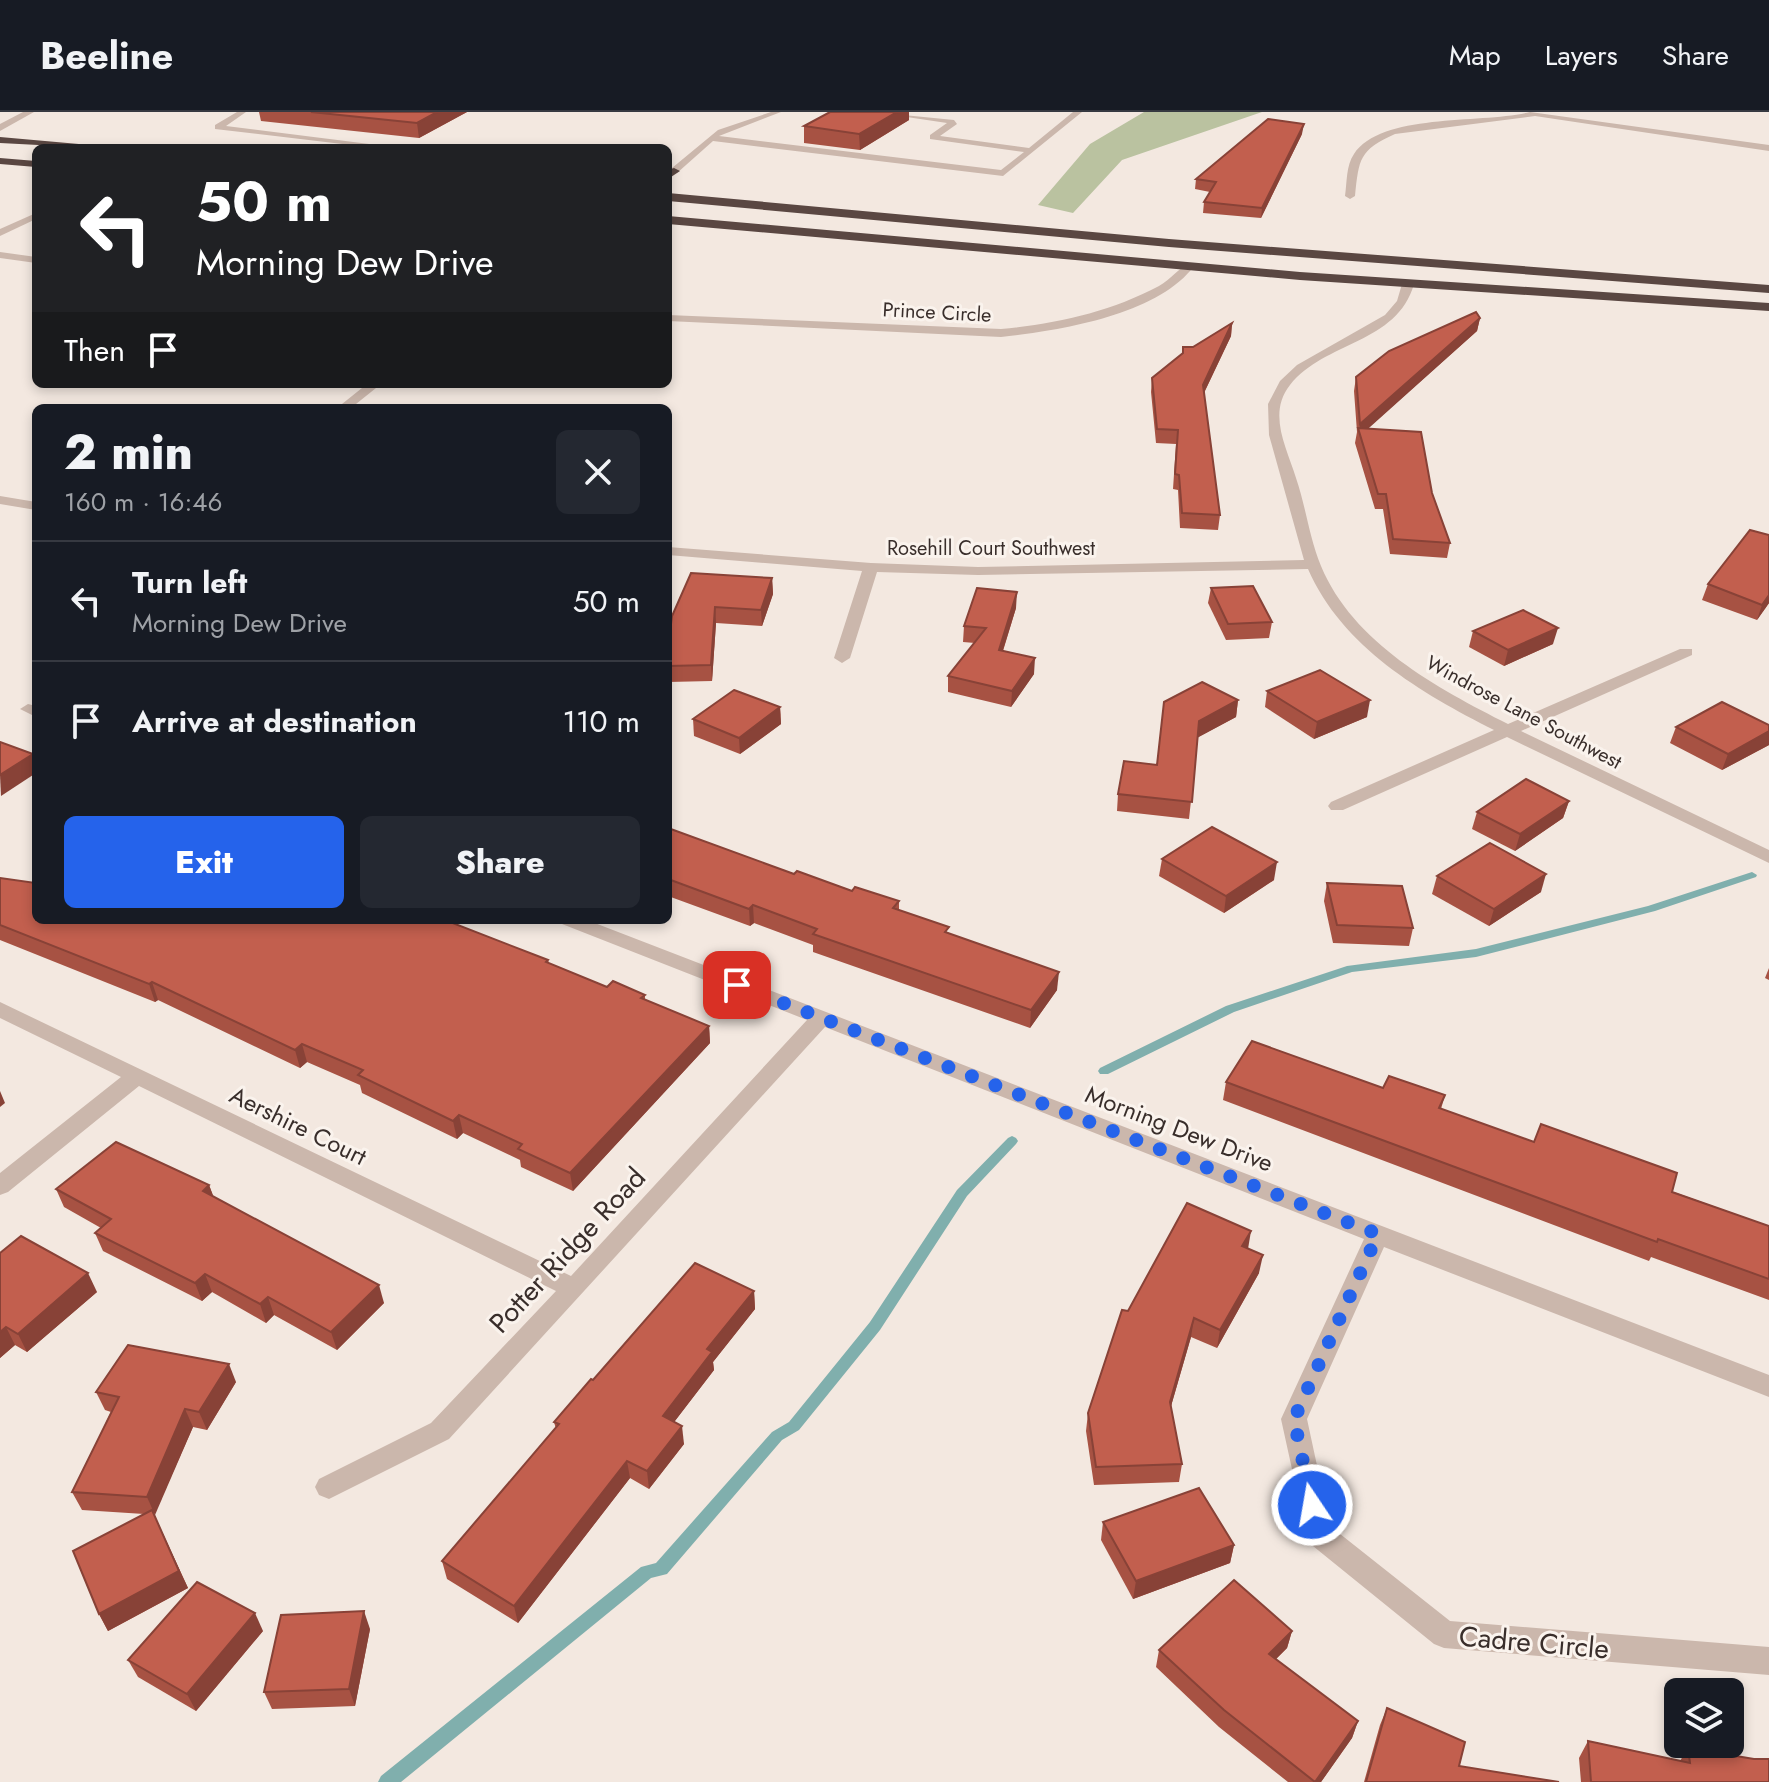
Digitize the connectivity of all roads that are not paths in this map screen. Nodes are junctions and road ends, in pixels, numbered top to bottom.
1 (30, 112) edge
2 (242, 112) edge
3 (777, 112) edge
4 (877, 112) edge
5 (943, 112) edge
6 (1078, 112) edge
7 (1538, 113) edge
8 (932, 119) junction
9 (0, 128) edge
10 (712, 138) junction
11 (0, 140) edge
12 (45, 144) edge
13 (363, 144) edge
14 (1769, 148) edge
15 (1028, 150) junction
16 (0, 161) edge
17 (32, 164) edge
18 (672, 171) edge
19 (1350, 196) dead end
20 (672, 197) edge
21 (672, 207) edge
22 (842, 214) junction
23 (32, 218) edge
24 (672, 220) edge
25 (0, 233) edge
26 (1182, 244) junction
27 (1007, 250) junction
28 (0, 255) edge
29 (32, 259) edge
30 (1189, 266) junction
31 (1408, 284) junction
32 (1769, 289) edge
33 (1769, 307) edge
34 (672, 318) edge
35 (370, 388) edge
36 (348, 404) edge
37 (0, 500) edge
38 (32, 505) edge
39 (672, 551) edge
40 (1313, 564) junction
41 (871, 567) junction
42 (1686, 652) dead end
43 (842, 658) dead end
44 (1507, 729) junction
45 (1337, 806) dead end
46 (1769, 857) edge
47 (579, 924) edge
48 (0, 1009) edge
49 (821, 1018) junction
50 (137, 1076) junction
51 (0, 1186) edge
52 (1378, 1234) junction
53 (574, 1289) junction
54 (1769, 1386) edge
55 (329, 1487) dead end
56 (1769, 1661) edge

1 - 9 street
2 - 13 lane
3 - 10 lane
4 - 8 lane
5 - 8 lane
6 - 15 lane
7 - 14 street
7 - 19 street
8 - 15 lane
10 - 15 lane
10 - 18 lane
11 - 12 highway
16 - 17 highway
20 - 22 highway
21 - 22 highway
22 - 26 highway
23 - 25 lane
24 - 27 highway
26 - 27 highway
26 - 32 highway
27 - 30 highway
28 - 29 lane
30 - 31 highway
30 - 34 street, Prince Circle
31 - 33 highway
31 - 40 street, Windrose Lane Southwest
35 - 36 street
37 - 38 lane
39 - 41 street, Rosehill Court Southwest
40 - 41 street, Rosehill Court Southwest
40 - 44 street, Windrose Lane Southwest
41 - 43 street
42 - 44 street
44 - 45 street
44 - 46 street, Windrose Lane Southwest
47 - 49 street, Morning Dew Drive
48 - 50 street, Aershire Court
49 - 52 street, Morning Dew Drive
49 - 53 street, Potter Ridge Road
50 - 51 street
50 - 53 street, Aershire Court
52 - 54 street, Morning Dew Drive
52 - 56 street, Cadre Circle
53 - 55 street, Potter Ridge Road

